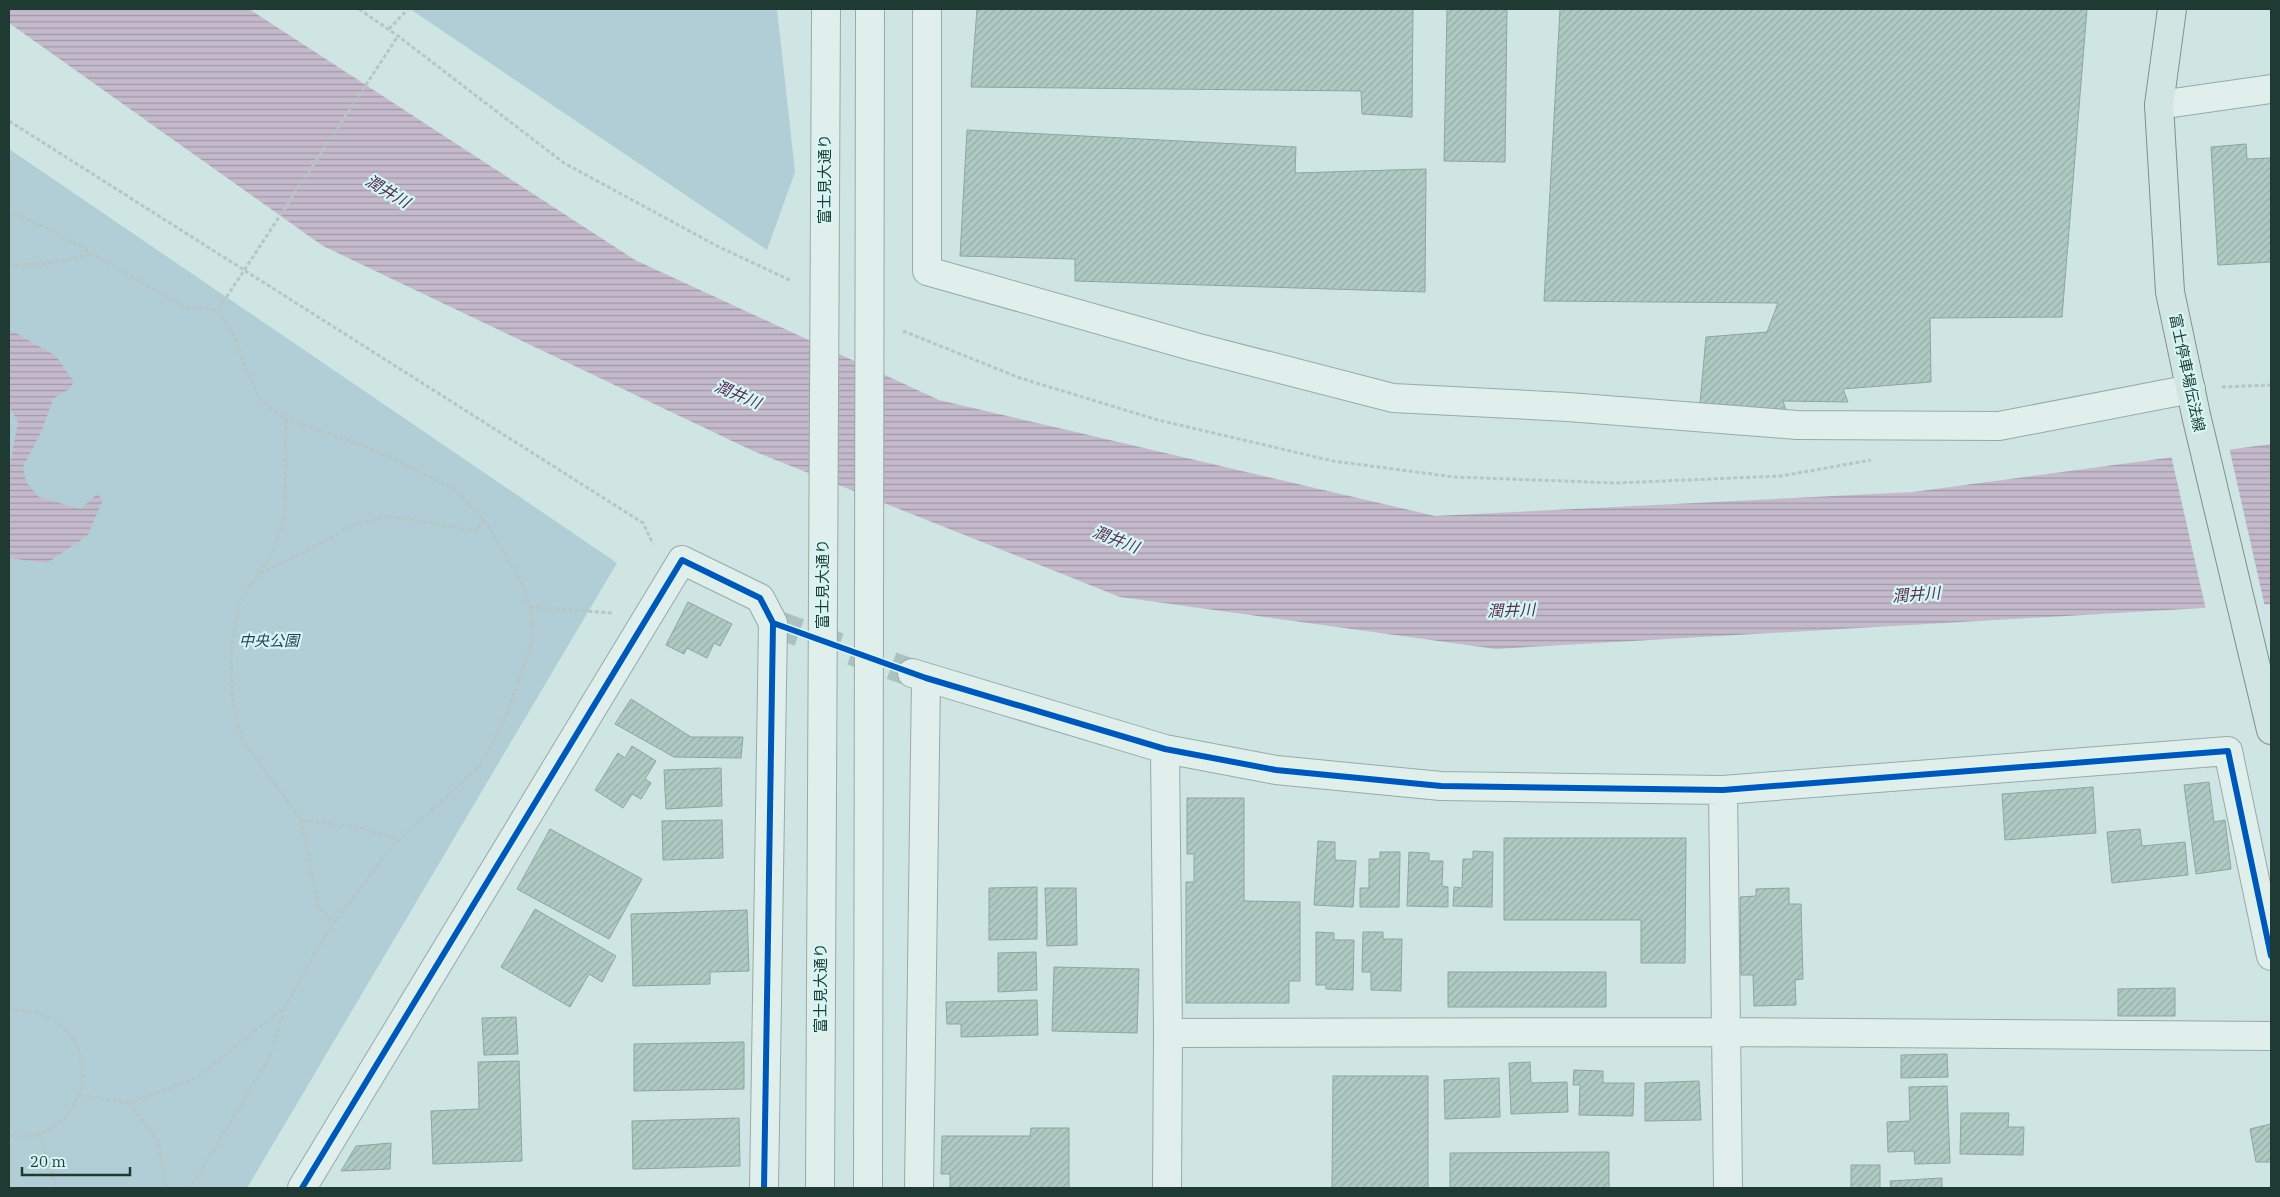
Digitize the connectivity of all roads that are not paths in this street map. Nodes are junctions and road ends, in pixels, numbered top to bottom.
1 (826, 9) edge
2 (870, 9) edge
3 (927, 9) edge
4 (2172, 9) edge
5 (2271, 89) edge
6 (2158, 105) junction
7 (2191, 388) junction
8 (2268, 719) edge
9 (1165, 750) junction
10 (1723, 790) junction
11 (2271, 956) edge
12 (1727, 1032) junction
13 (1168, 1033) junction
14 (2271, 1036) edge
15 (302, 1188) edge
16 (764, 1188) edge
17 (820, 1188) edge
18 (868, 1188) edge
19 (920, 1188) edge
20 (1167, 1188) edge
21 (1728, 1188) edge

1 - 17 street, 富士見大通り, bridge
2 - 18 street, bridge
3 - 7 street
4 - 6 main road, 富士停車場伝法線
5 - 6 street
6 - 7 main road, 富士停車場伝法線
7 - 8 main road, 富士停車場伝法線
9 - 10 street
9 - 13 street
9 - 19 street
10 - 11 street
10 - 12 street
12 - 13 street
12 - 14 street
12 - 21 street
13 - 20 street
15 - 16 street

